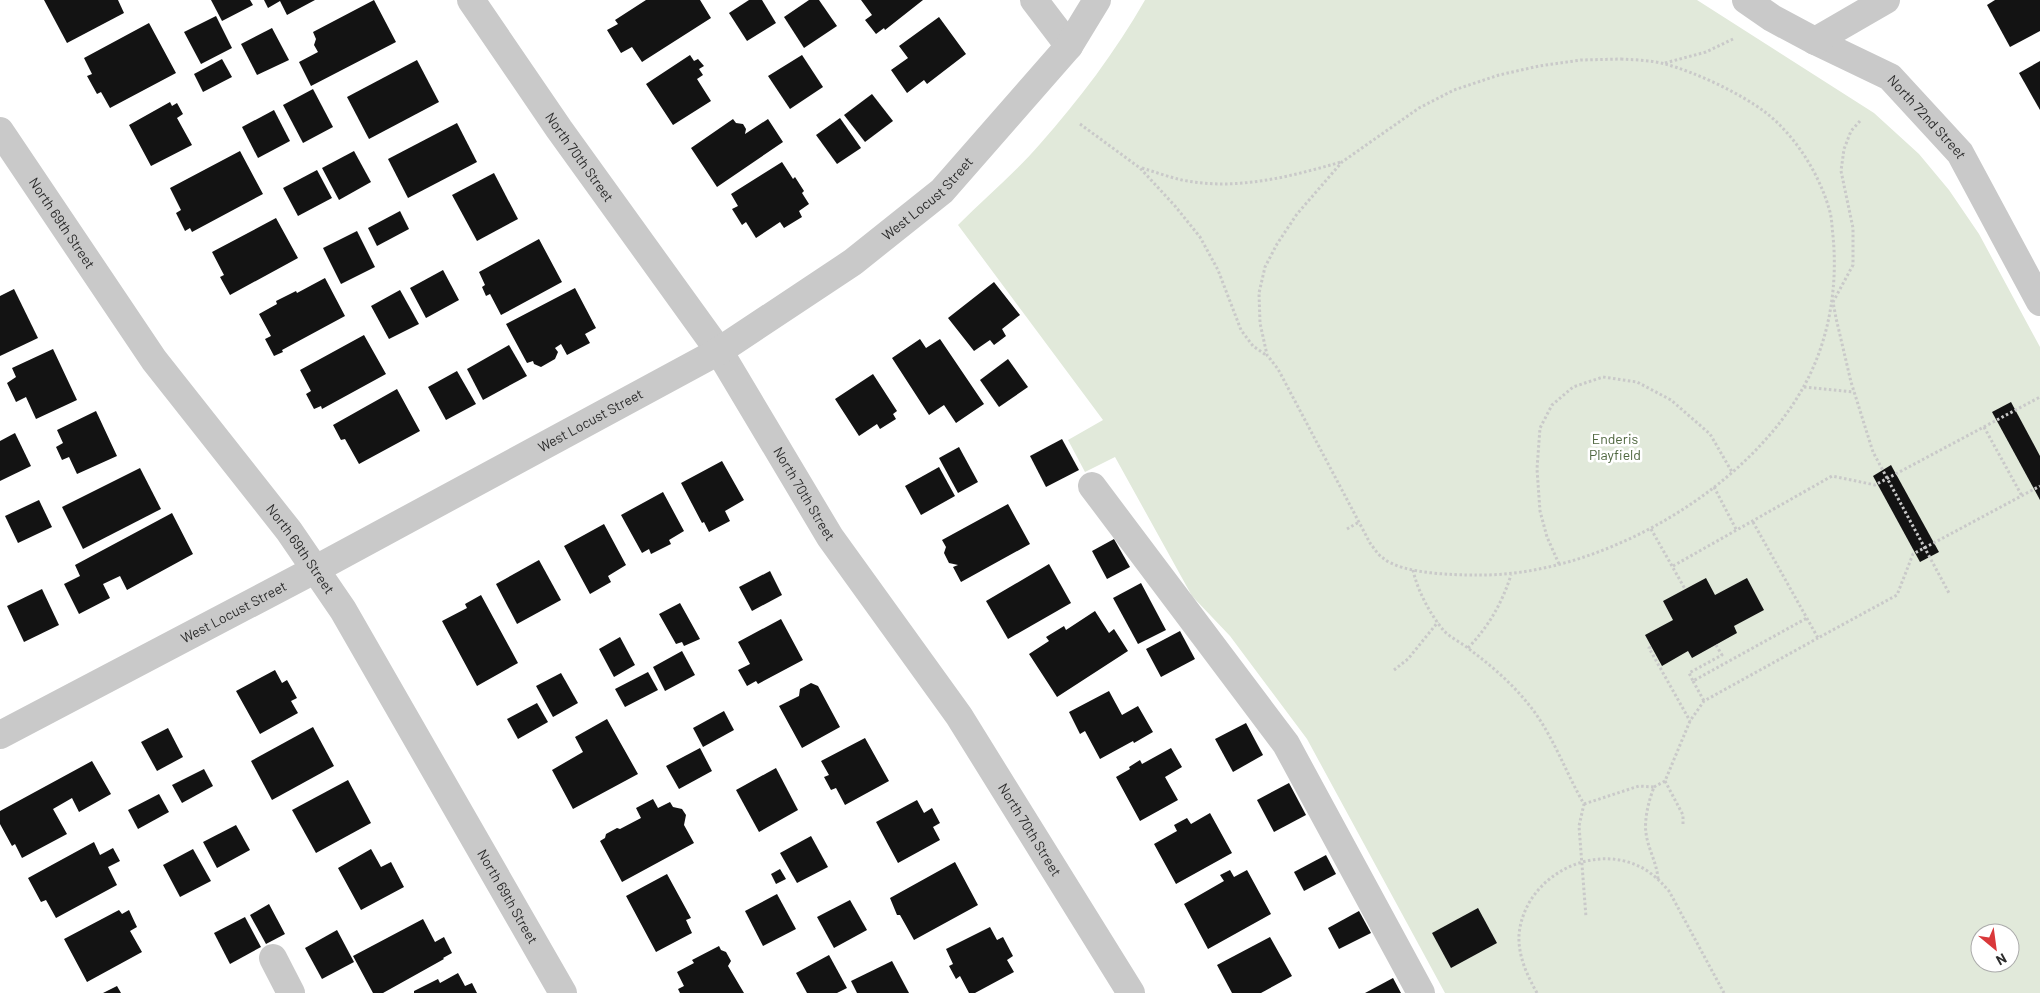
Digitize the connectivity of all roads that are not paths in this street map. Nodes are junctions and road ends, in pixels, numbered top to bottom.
1 (471, 0) edge
2 (1034, 0) edge
3 (1097, 0) edge
4 (1746, 0) edge
5 (1886, 0) edge
6 (1815, 41) junction
7 (1069, 46) junction
8 (0, 131) edge
9 (2040, 302) edge
10 (719, 351) junction
11 (1092, 486) dead end
12 (316, 569) junction
13 (0, 735) edge
14 (272, 958) dead end
15 (291, 993) edge
16 (563, 993) edge
17 (1131, 993) edge
18 (1421, 993) edge

1 - 10 street, North 70th Street
2 - 7 street
3 - 7 street, West Locust Street
4 - 6 street, North 72nd Street
5 - 6 street
6 - 9 street, North 72nd Street
7 - 10 street, West Locust Street
8 - 12 street, North 69th Street
10 - 12 street, West Locust Street
10 - 17 street, North 70th Street
11 - 18 street
12 - 13 street, West Locust Street
12 - 16 street, North 69th Street
14 - 15 street

